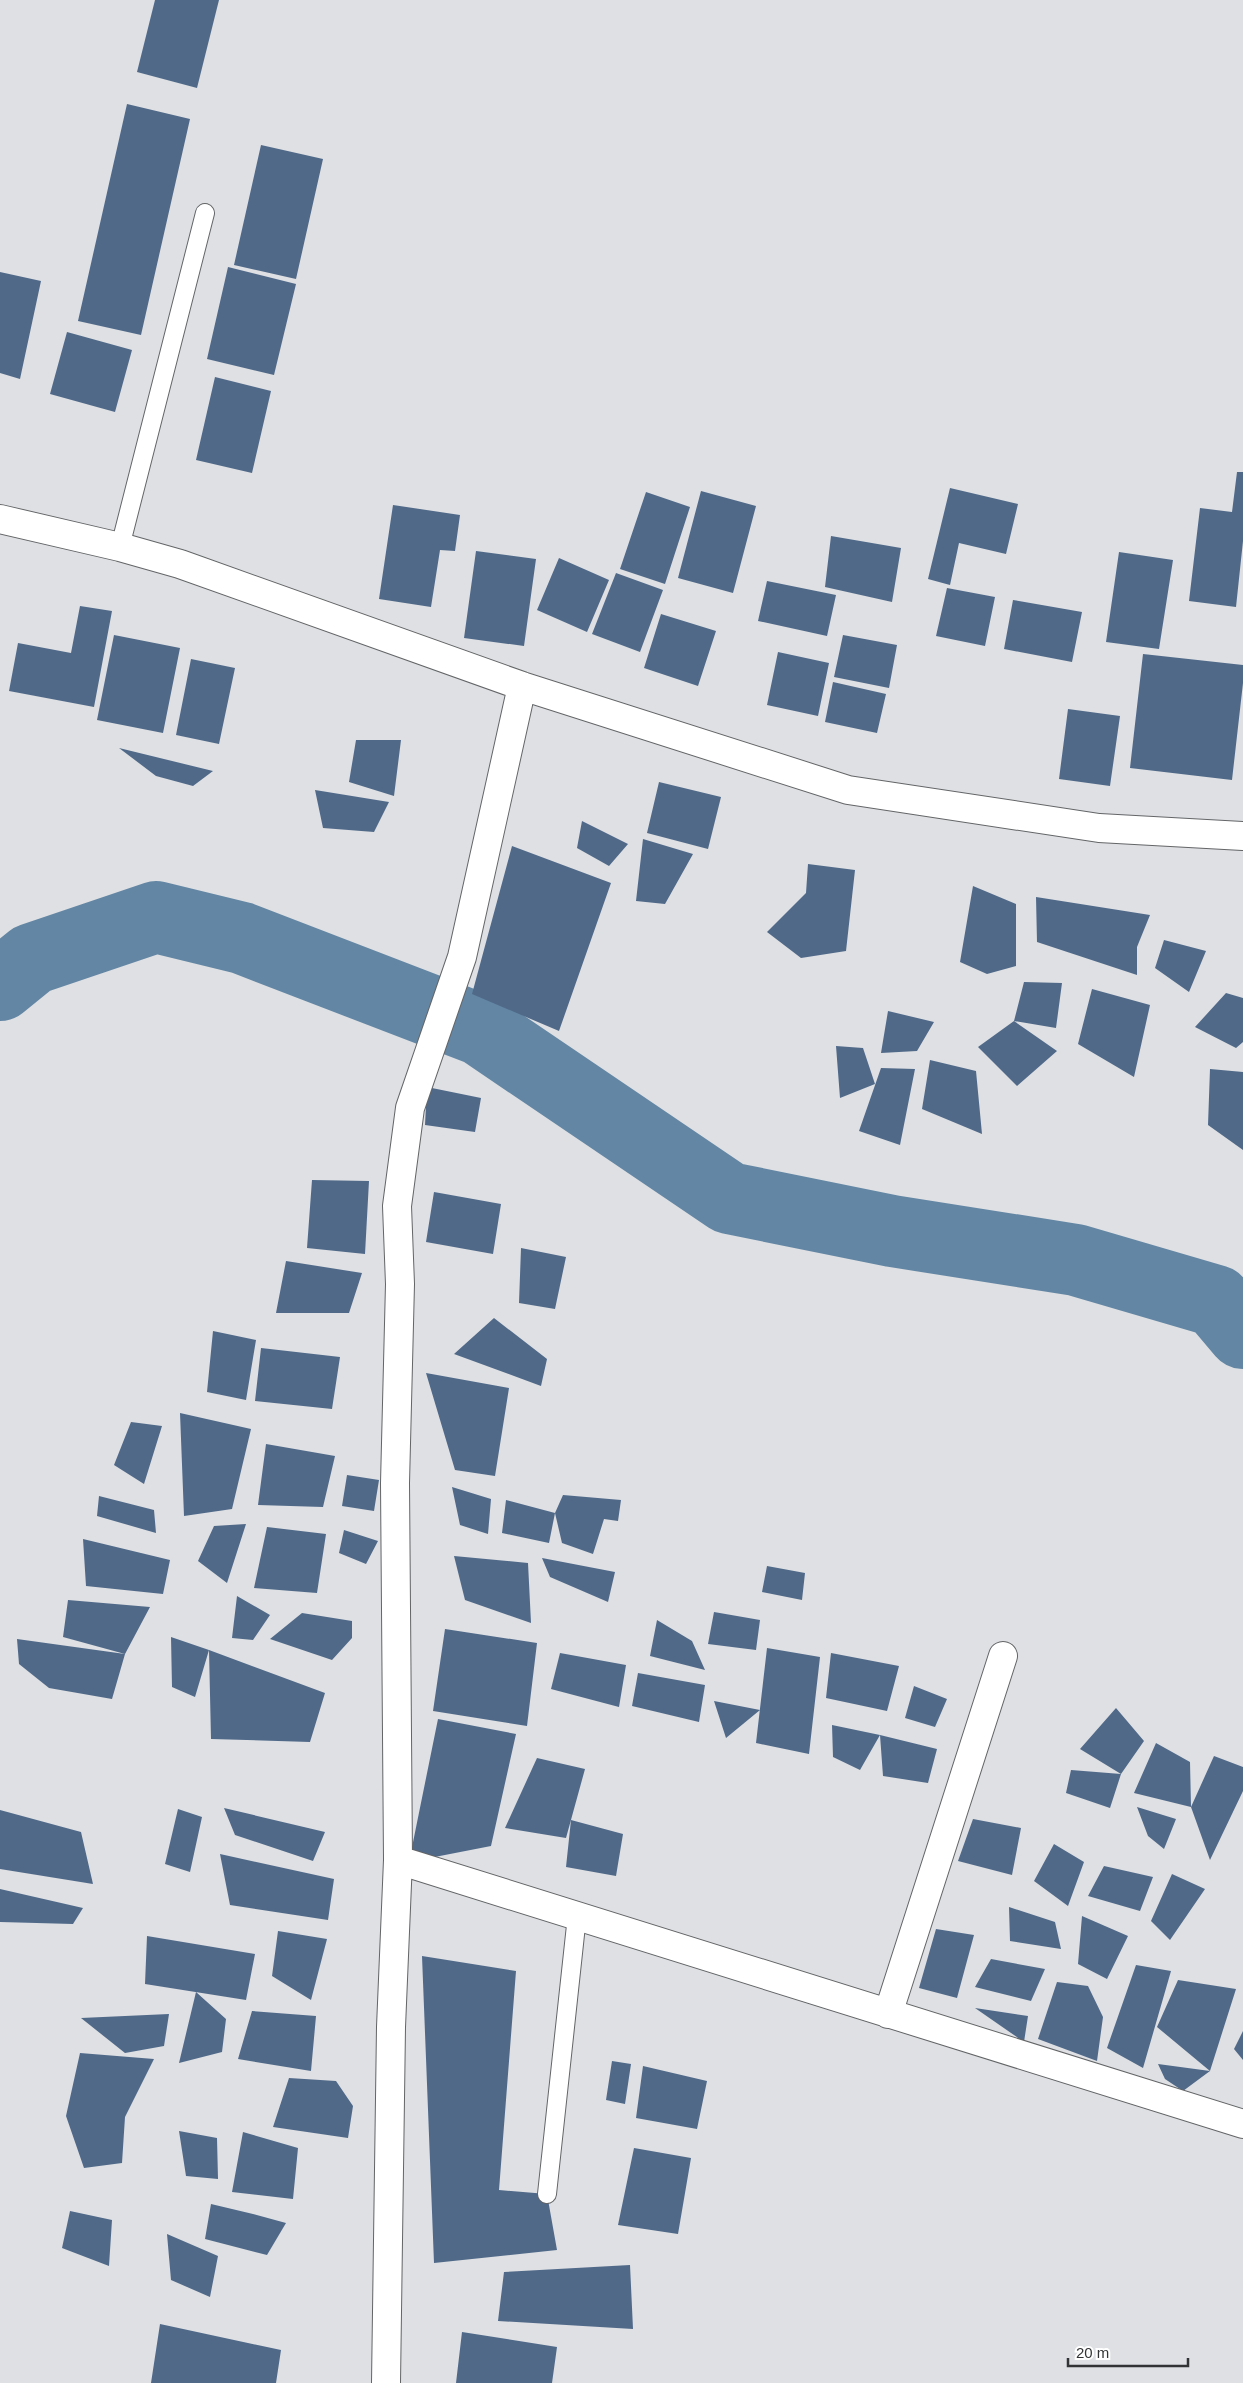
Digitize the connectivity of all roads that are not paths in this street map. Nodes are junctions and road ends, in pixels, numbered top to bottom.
1 (205, 213) dead end
2 (0, 519) edge
3 (120, 547) junction
4 (522, 686) junction
5 (1243, 836) edge
6 (1003, 1656) dead end
7 (398, 1860) junction
8 (577, 1916) junction
9 (888, 2014) junction
10 (1243, 2124) edge
11 (547, 2194) dead end
12 (386, 2383) edge

1 - 3 lane
2 - 3 street
3 - 4 street
4 - 5 street
4 - 7 street
6 - 9 street
7 - 8 street
7 - 12 street
8 - 9 street
8 - 11 lane
9 - 10 street

